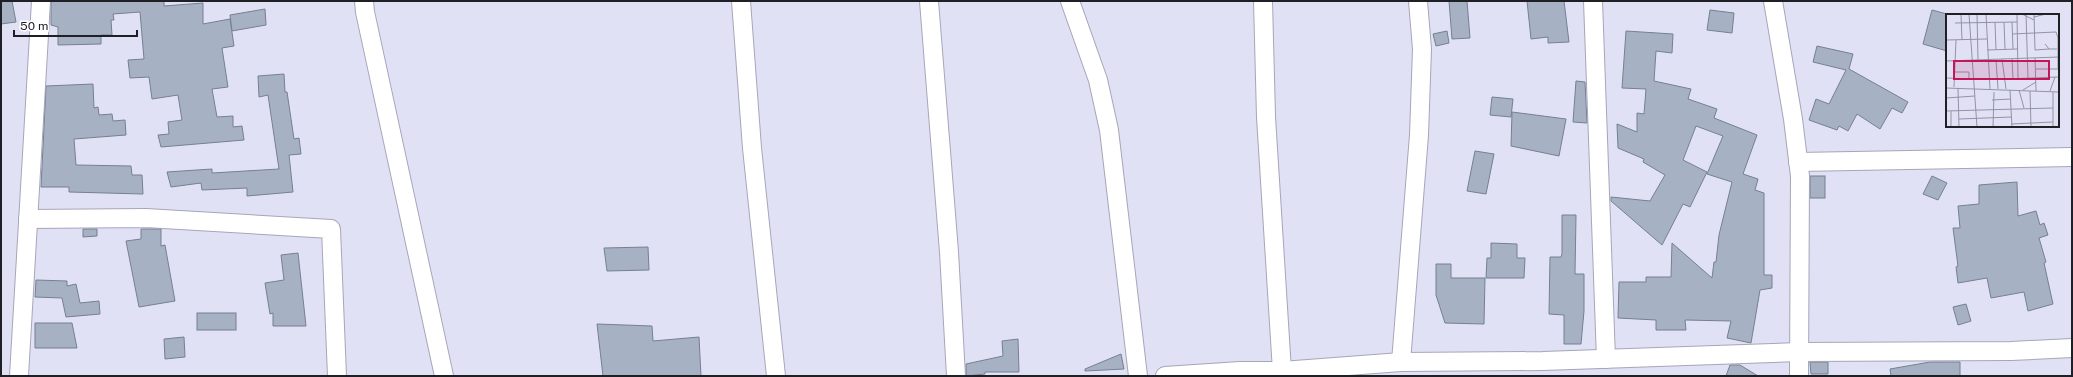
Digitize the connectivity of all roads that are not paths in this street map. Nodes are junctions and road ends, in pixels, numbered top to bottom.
1 (41, 1) edge
2 (364, 1) edge
3 (741, 1) edge
4 (929, 1) edge
5 (1070, 1) edge
6 (1263, 1) edge
7 (1418, 1) edge
8 (1593, 1) edge
9 (1773, 1) edge
10 (2072, 157) edge
11 (1798, 162) junction
12 (28, 218) junction
13 (2072, 348) edge
14 (1799, 352) junction
15 (1606, 359) junction
16 (1401, 362) junction
17 (1282, 371) junction
18 (19, 376) edge
19 (337, 376) edge
20 (444, 376) edge
21 (776, 376) edge
22 (956, 376) edge
23 (1138, 376) edge
24 (1165, 376) edge
25 (1799, 376) edge

1 - 12 street
2 - 20 street
3 - 21 street
4 - 22 street
5 - 23 street
6 - 17 street
7 - 16 street
8 - 15 street
9 - 11 street
10 - 11 street
11 - 14 street
12 - 18 street
12 - 19 street
13 - 14 street
14 - 15 street
14 - 25 street
15 - 16 street
16 - 17 street
17 - 24 street

